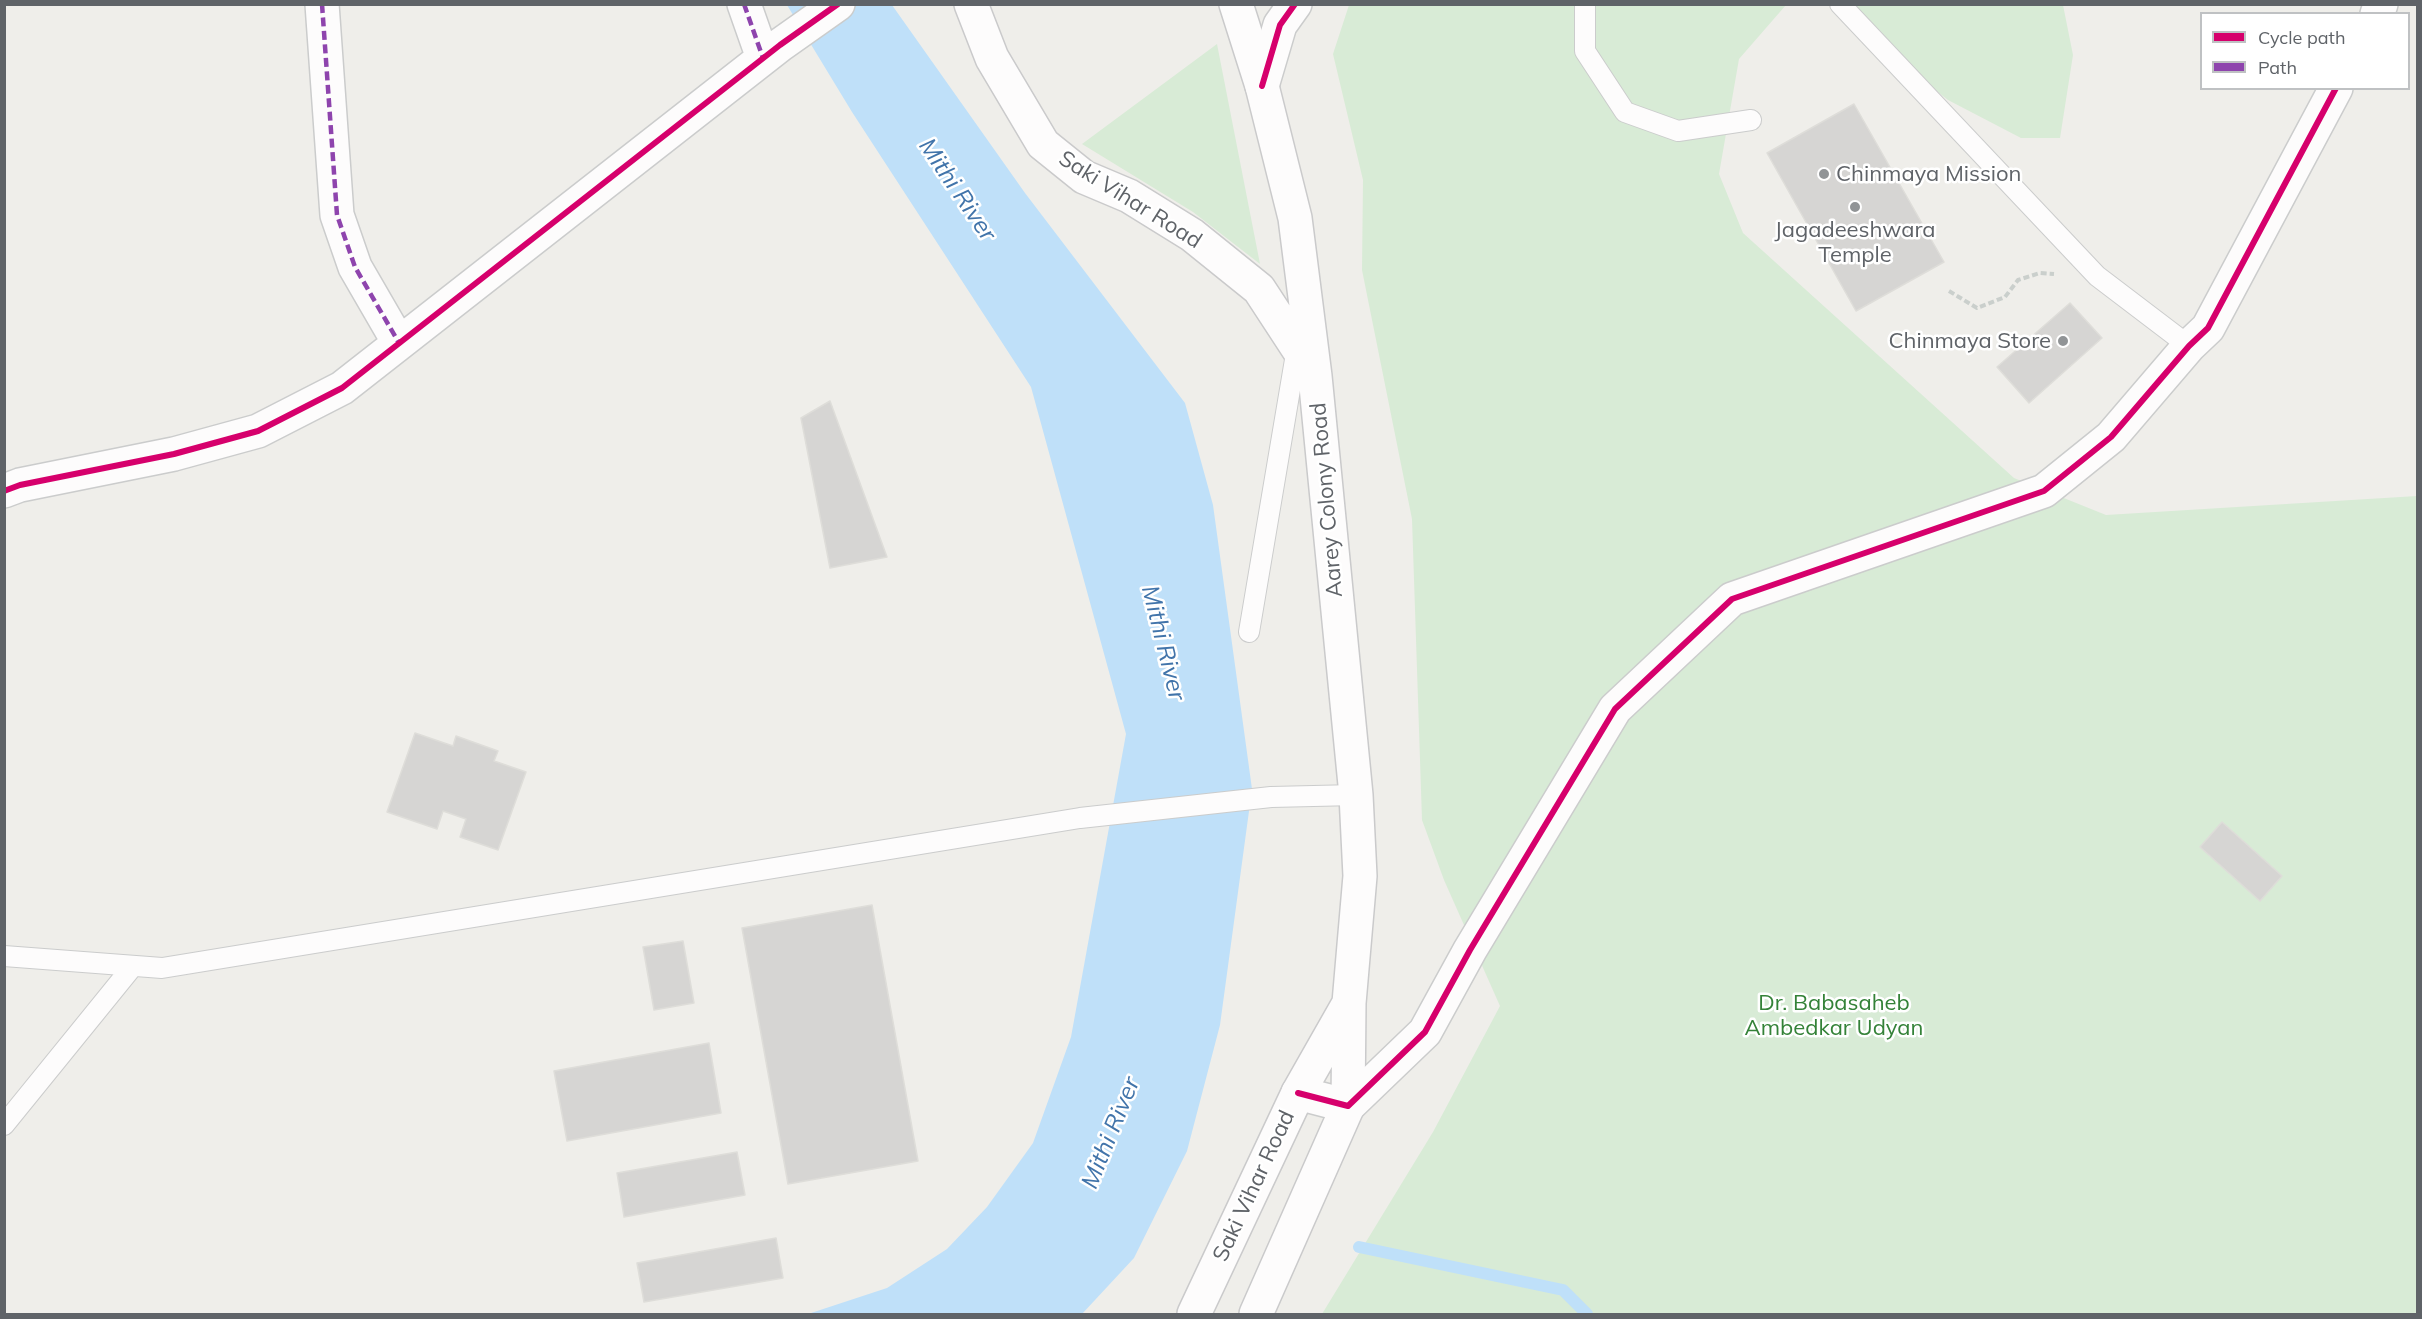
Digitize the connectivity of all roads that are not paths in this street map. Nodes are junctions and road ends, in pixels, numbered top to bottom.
1 (322, 4) edge
2 (744, 4) edge
3 (838, 4) edge
4 (971, 4) edge
5 (1236, 4) edge
6 (1295, 4) edge
7 (1585, 4) edge
8 (1840, 4) edge
9 (772, 51) junction
10 (1262, 87) junction
11 (2335, 90) edge
12 (1750, 120) dead end
13 (399, 343) junction
14 (2189, 346) junction
15 (1297, 348) junction
16 (1315, 376) junction
17 (4, 491) edge
18 (1249, 632) dead end
19 (1356, 795) junction
20 (4, 956) edge
21 (133, 966) junction
22 (1349, 1003) junction
23 (1298, 1093) junction
24 (1348, 1106) junction
25 (4, 1125) edge
26 (1194, 1314) edge
27 (1256, 1314) edge

1 - 13 street
2 - 9 street
3 - 9 street
4 - 15 street, Saki Vihar Road
5 - 10 street, Aarey Colony Road
6 - 10 street
7 - 12 lane
8 - 14 lane
9 - 13 street
10 - 16 street, Aarey Colony Road
11 - 14 street
13 - 17 street
14 - 24 street
15 - 16 street, Saki Vihar Road
15 - 18 lane
16 - 19 street, Aarey Colony Road
19 - 21 lane
19 - 22 street, Aarey Colony Road
20 - 21 lane
21 - 25 lane
22 - 23 street, Saki Vihar Road
22 - 24 street
23 - 24 street
23 - 26 street, Saki Vihar Road
24 - 27 street

